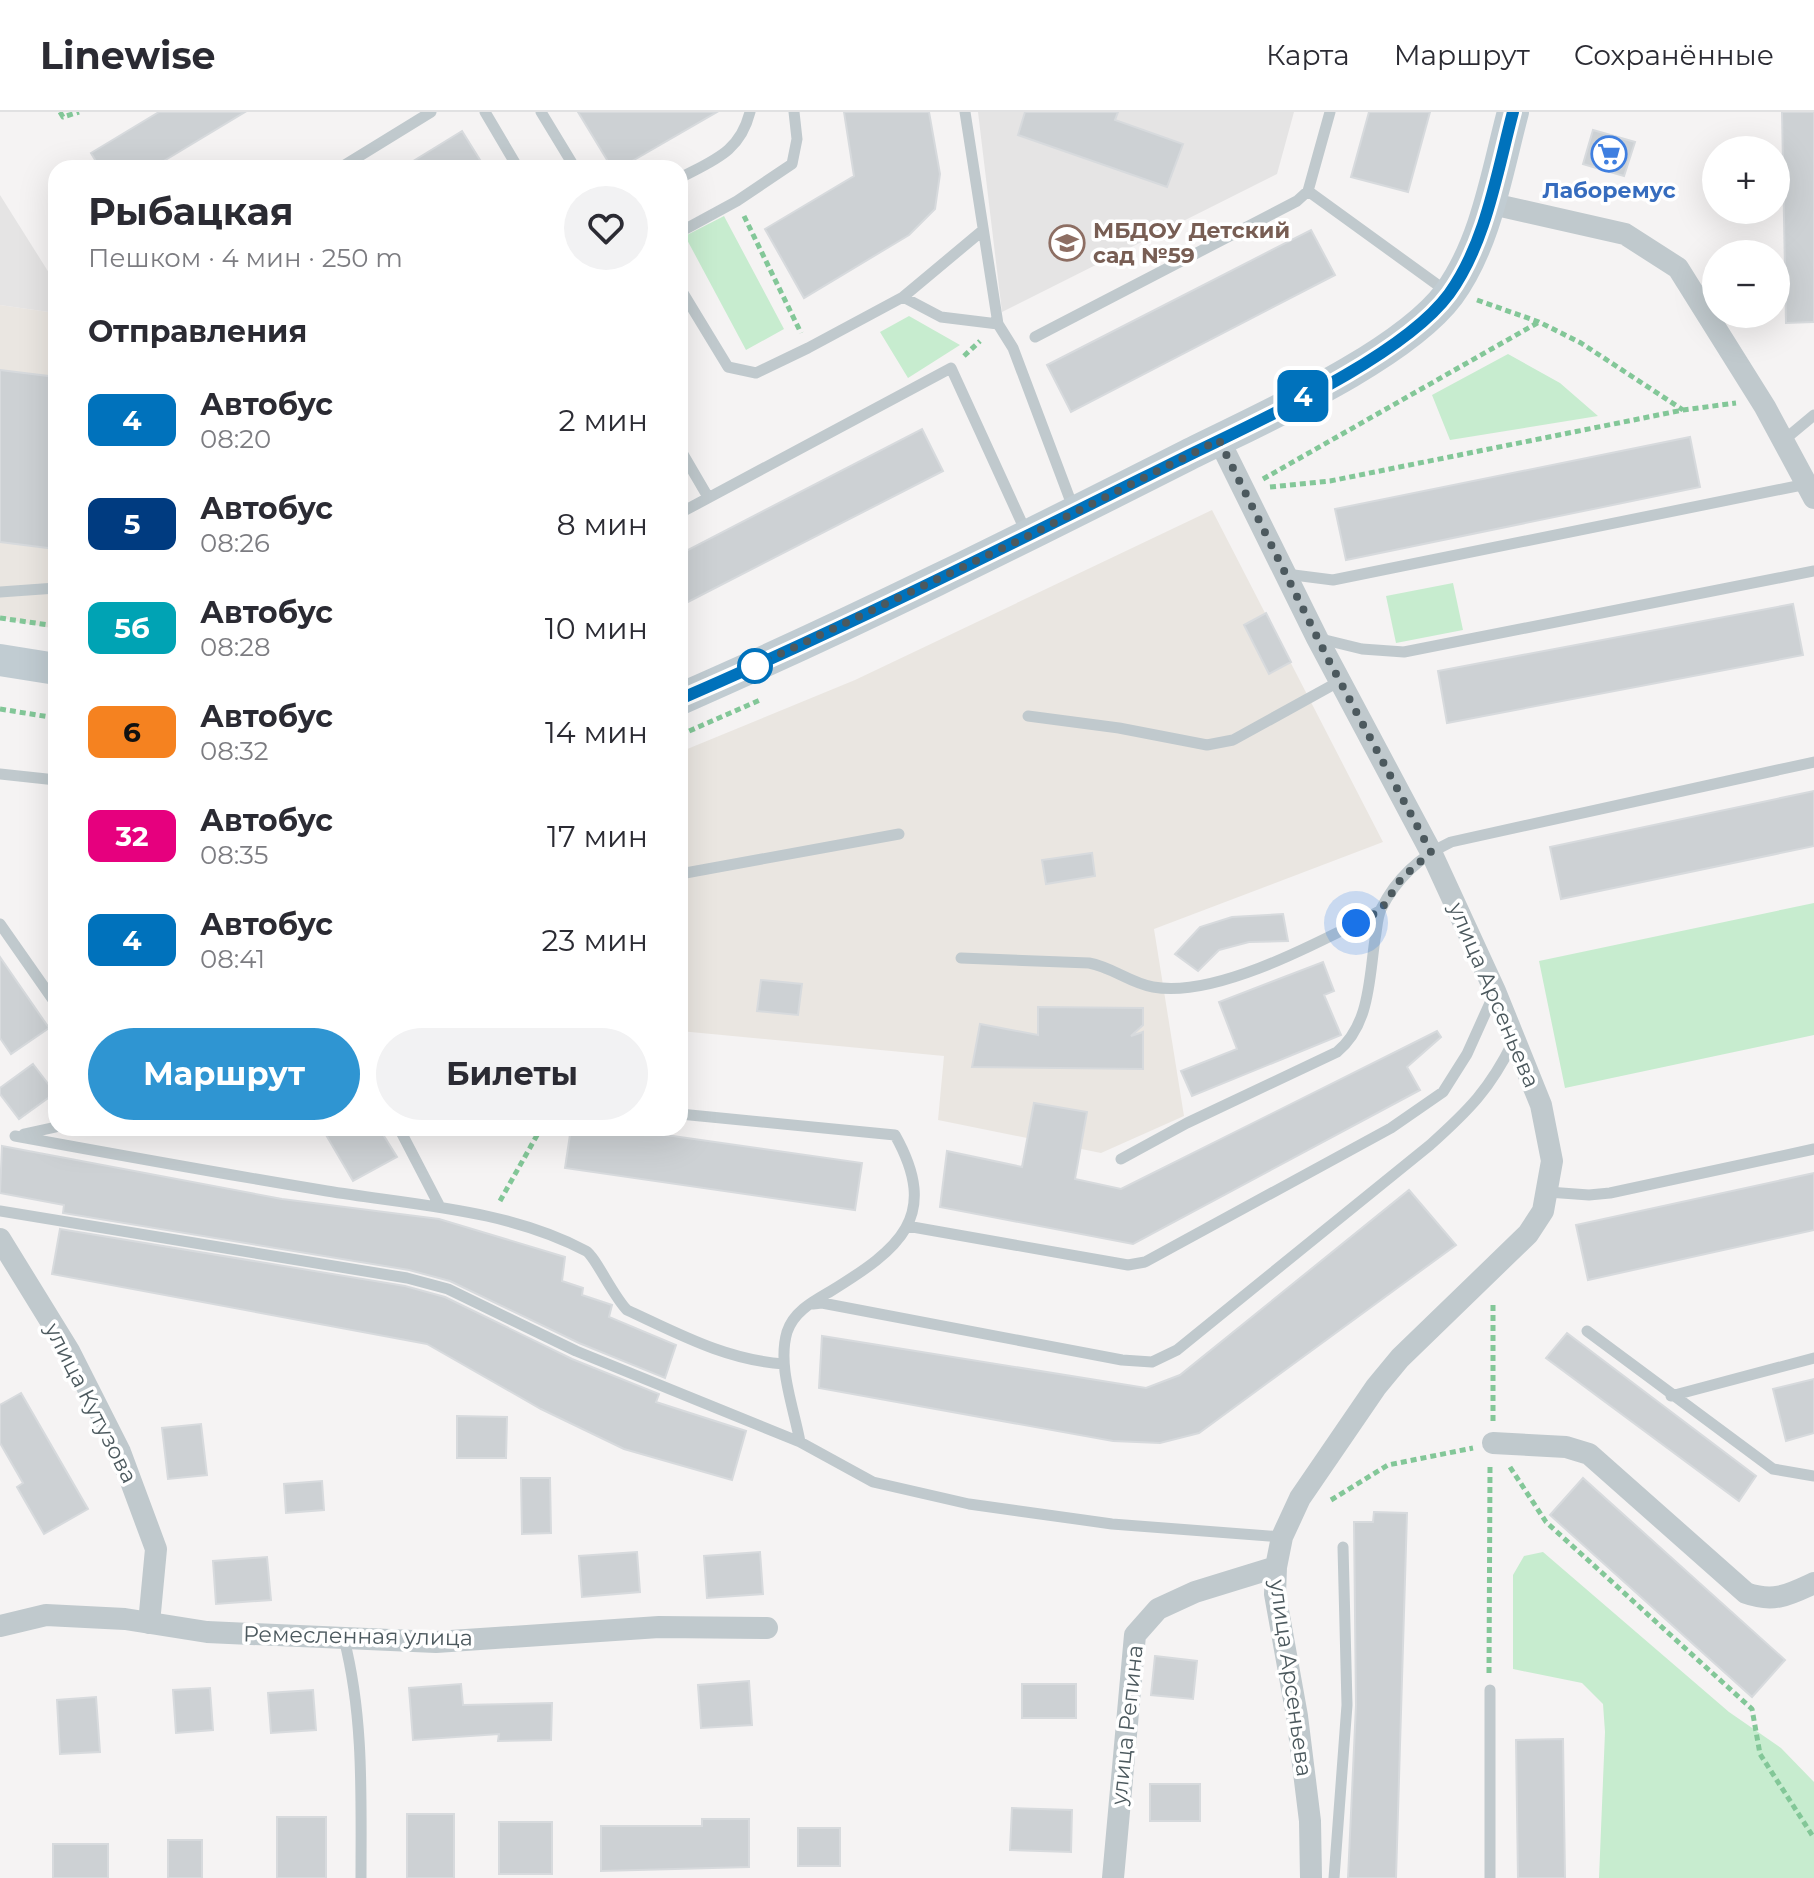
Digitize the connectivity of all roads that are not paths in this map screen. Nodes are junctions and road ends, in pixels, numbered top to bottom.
1 (431, 112) edge
2 (485, 112) edge
3 (541, 112) edge
4 (750, 112) edge
5 (794, 112) edge
6 (965, 112) edge
7 (1330, 112) edge
8 (1513, 112) edge
9 (353, 160) edge
10 (513, 160) edge
11 (570, 160) edge
12 (688, 174) edge
13 (1308, 191) junction
14 (1488, 203) junction
15 (688, 228) edge
16 (982, 231) junction
17 (1449, 293) junction
18 (903, 297) junction
19 (688, 301) edge
20 (998, 324) junction
21 (1035, 337) dead end
22 (1814, 415) edge
23 (1219, 440) junction
24 (1784, 440) junction
25 (688, 463) edge
26 (1811, 491) edge
27 (708, 497) junction
28 (688, 508) edge
29 (1075, 512) junction
30 (1028, 536) junction
31 (1814, 571) edge
32 (1285, 574) junction
33 (48, 589) edge
34 (0, 592) edge
35 (1317, 638) junction
36 (0, 660) edge
37 (48, 668) edge
38 (1340, 681) junction
39 (688, 695) edge
40 (1028, 716) dead end
41 (1814, 762) edge
42 (0, 774) edge
43 (48, 779) edge
44 (899, 834) dead end
45 (1431, 852) junction
46 (688, 873) edge
47 (1380, 911) junction
48 (0, 924) edge
49 (961, 958) dead end
50 (1495, 991) junction
51 (48, 993) edge
52 (1513, 1042) junction
53 (688, 1115) edge
54 (48, 1129) edge
55 (403, 1136) edge
56 (1814, 1149) edge
57 (1121, 1159) dead end
58 (1548, 1192) junction
59 (440, 1207) junction
60 (0, 1211) edge
61 (907, 1226) junction
62 (0, 1239) edge
63 (809, 1305) junction
64 (1587, 1331) dead end
65 (1814, 1358) edge
66 (784, 1364) junction
67 (1671, 1396) junction
68 (800, 1442) junction
69 (1493, 1443) road end
70 (1814, 1476) edge
71 (1282, 1537) junction
72 (1343, 1547) dead end
73 (1276, 1567) junction
74 (1814, 1583) edge
75 (149, 1623) junction
76 (0, 1626) edge
77 (767, 1628) dead end
78 (344, 1639) junction
79 (1490, 1690) road end
80 (361, 1878) edge
81 (1113, 1878) edge
82 (1311, 1878) edge
83 (1334, 1878) edge
84 (1490, 1878) edge

1 - 9 lane
2 - 10 lane
3 - 11 lane
4 - 12 lane
5 - 15 lane
6 - 16 lane
7 - 13 lane
8 - 14 main road
13 - 17 lane
13 - 21 lane
14 - 17 main road
14 - 24 street
16 - 18 lane
16 - 20 lane
17 - 23 main road
18 - 19 lane
18 - 20 lane
20 - 29 lane
22 - 24 lane
23 - 29 main road
23 - 32 street, улица Арсеньева
24 - 26 street
25 - 27 lane
26 - 32 lane
27 - 28 lane
27 - 30 lane
29 - 30 main road
30 - 39 main road
31 - 35 lane
32 - 35 street, улица Арсеньева
33 - 34 lane
35 - 38 street, улица Арсеньева
36 - 37 main road
38 - 40 lane
38 - 45 street, улица Арсеньева
41 - 45 lane
42 - 43 lane
44 - 46 lane
45 - 47 lane
45 - 50 street, улица Арсеньева
47 - 49 lane
47 - 57 lane
48 - 51 lane
50 - 52 street, улица Арсеньева
50 - 61 lane
52 - 58 street, улица Арсеньева
52 - 63 lane
53 - 61 lane
54 - 59 lane
55 - 59 lane
56 - 58 lane
58 - 71 street, улица Арсеньева
59 - 66 lane
60 - 68 lane
61 - 63 lane
62 - 75 street, улица Кутузова
63 - 66 lane
64 - 67 lane
65 - 67 lane
66 - 68 lane
67 - 70 lane
68 - 71 lane
69 - 74 street
71 - 73 street, улица Арсеньева
72 - 83 lane
73 - 81 street, улица Репина
73 - 82 street, улица Арсеньева
75 - 76 street, Ремесленная улица
75 - 78 street, Ремесленная улица
77 - 78 street, Ремесленная улица
78 - 80 lane
79 - 84 lane

